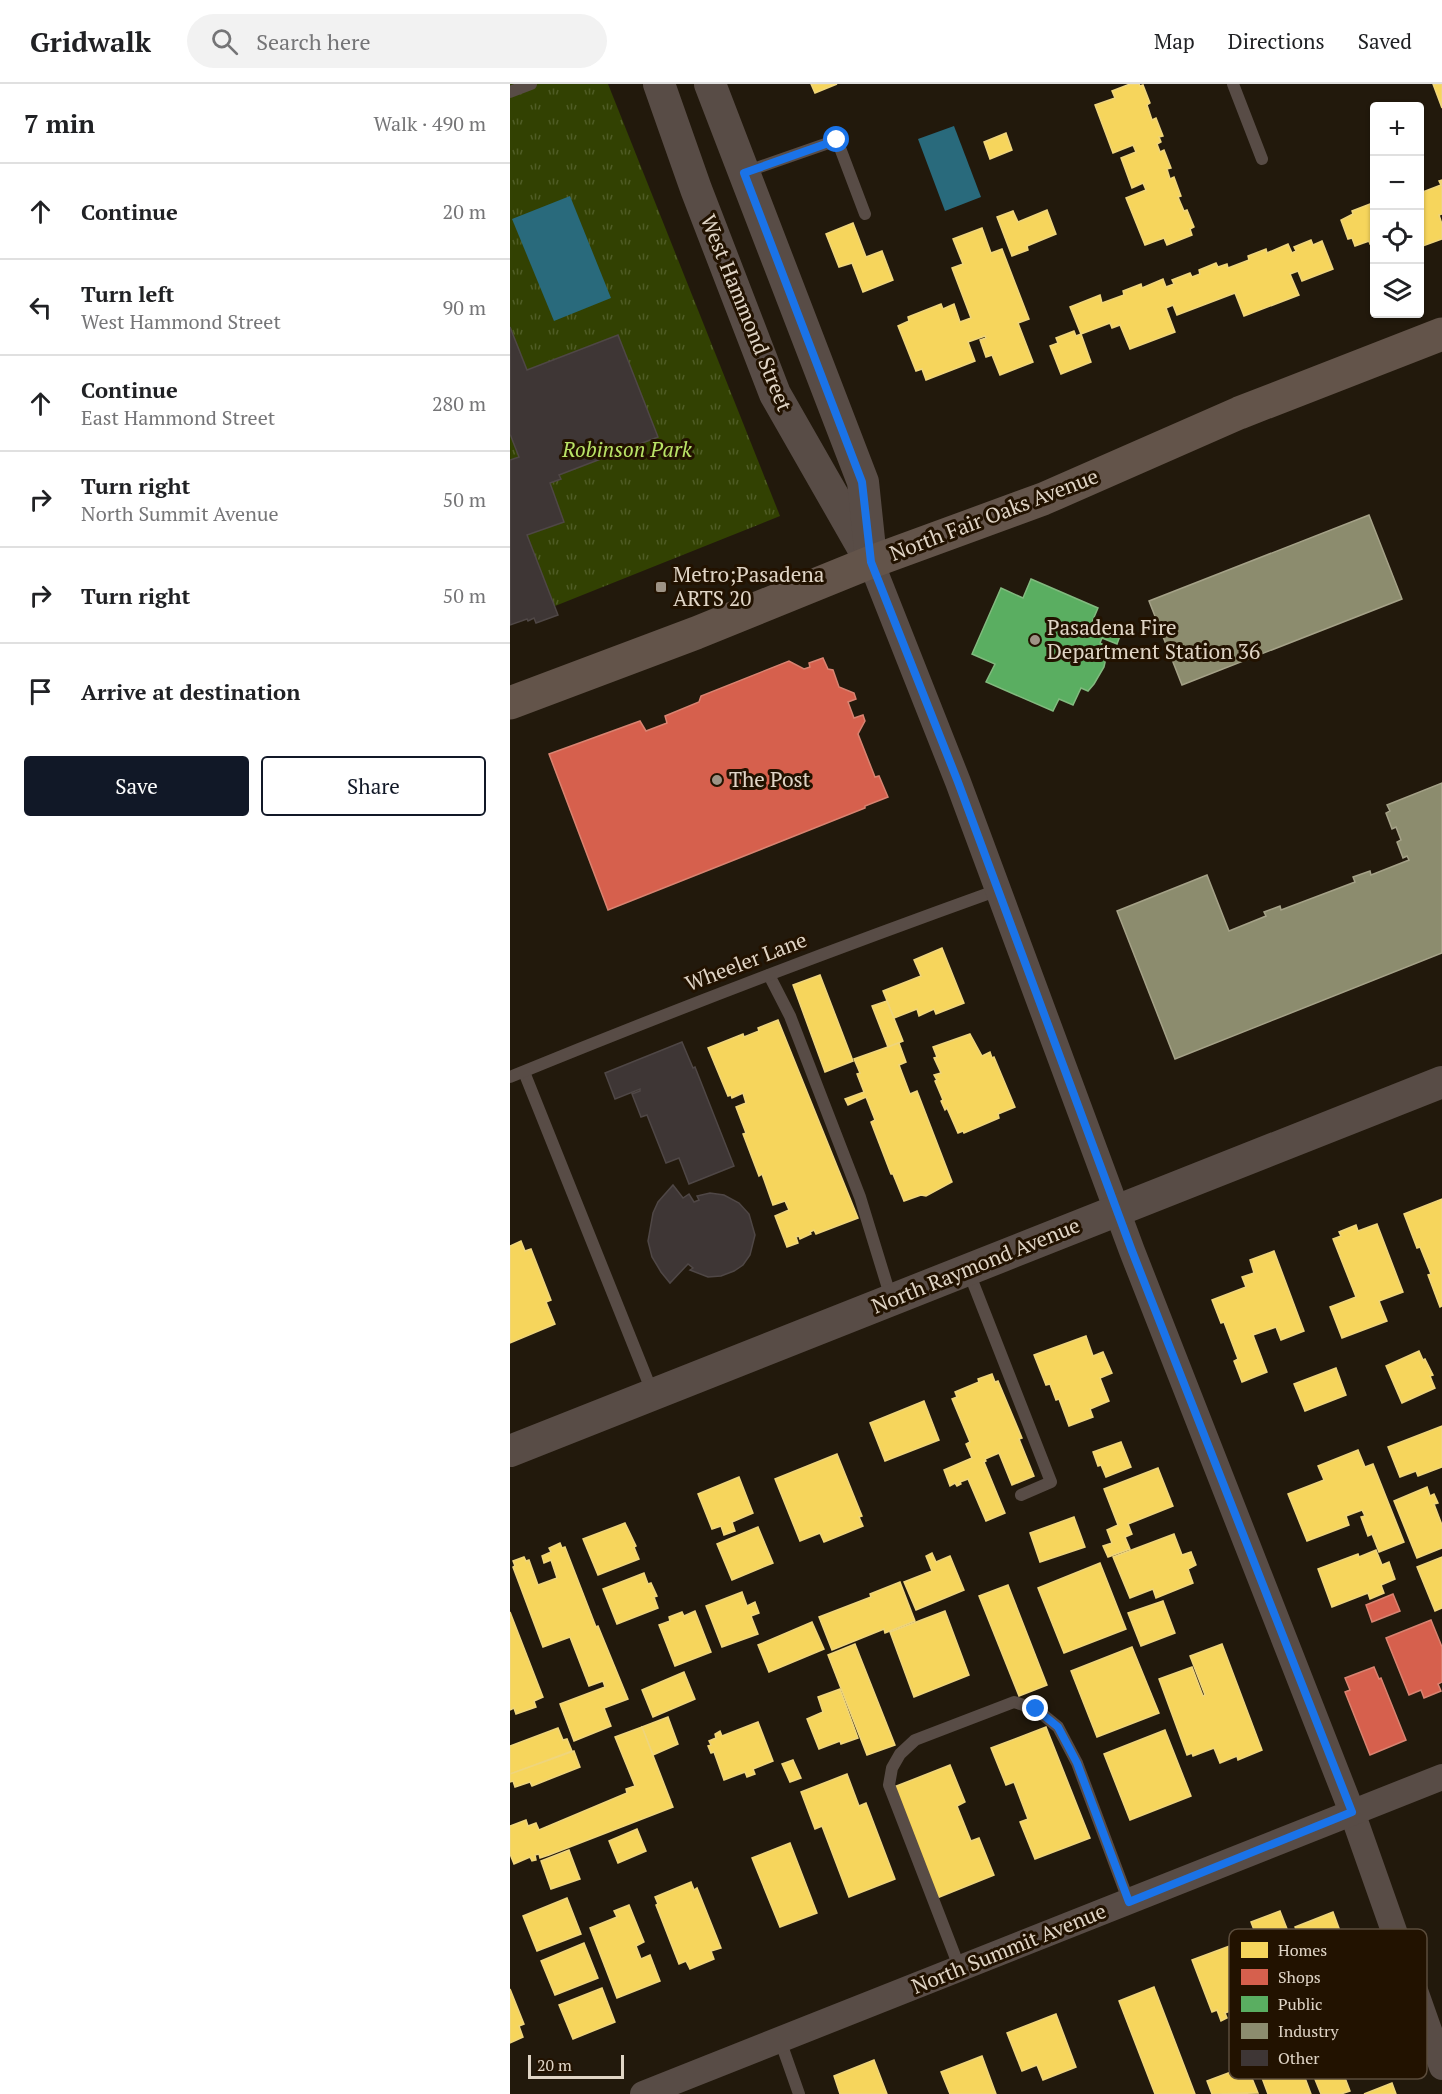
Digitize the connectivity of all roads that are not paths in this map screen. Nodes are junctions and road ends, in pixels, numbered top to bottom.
1 (531, 84) edge
2 (658, 84) edge
3 (710, 84) edge
4 (1233, 84) edge
5 (510, 92) edge
6 (1262, 159) dead end
7 (744, 173) junction
8 (865, 214) dead end
9 (1442, 334) edge
10 (871, 562) junction
11 (510, 703) edge
12 (998, 890) junction
13 (769, 975) junction
14 (524, 1072) junction
15 (510, 1077) edge
16 (1442, 1082) edge
17 (1116, 1210) junction
18 (968, 1269) junction
19 (891, 1299) junction
20 (653, 1394) junction
21 (510, 1451) edge
22 (1021, 1495) dead end
23 (1442, 1777) edge
24 (1352, 1812) junction
25 (1129, 1902) junction
26 (1393, 1929) edge
27 (960, 1969) junction
28 (1427, 2024) edge
29 (780, 2040) junction
30 (1442, 2067) edge
31 (643, 2094) edge
32 (799, 2094) edge

1 - 5 lane
2 - 10 street, West Hammond Street
3 - 7 street
4 - 6 lane
7 - 8 lane
7 - 10 street
9 - 10 main road, North Fair Oaks Avenue
10 - 11 main road, North Fair Oaks Avenue
10 - 12 street
12 - 13 lane, Wheeler Lane
12 - 17 street
13 - 14 lane, Wheeler Lane
13 - 19 lane
14 - 15 lane, Wheeler Lane
14 - 20 lane
16 - 17 street, North Raymond Avenue
17 - 18 street, North Raymond Avenue
17 - 24 street
18 - 19 street, North Raymond Avenue
18 - 22 lane
19 - 20 street, North Raymond Avenue
20 - 21 street, North Raymond Avenue
23 - 24 street, North Summit Avenue
24 - 25 street, North Summit Avenue
24 - 26 street
25 - 27 street, North Summit Avenue
25 - 27 lane
27 - 29 street, North Summit Avenue
28 - 30 street
29 - 31 street, North Summit Avenue
29 - 32 lane

